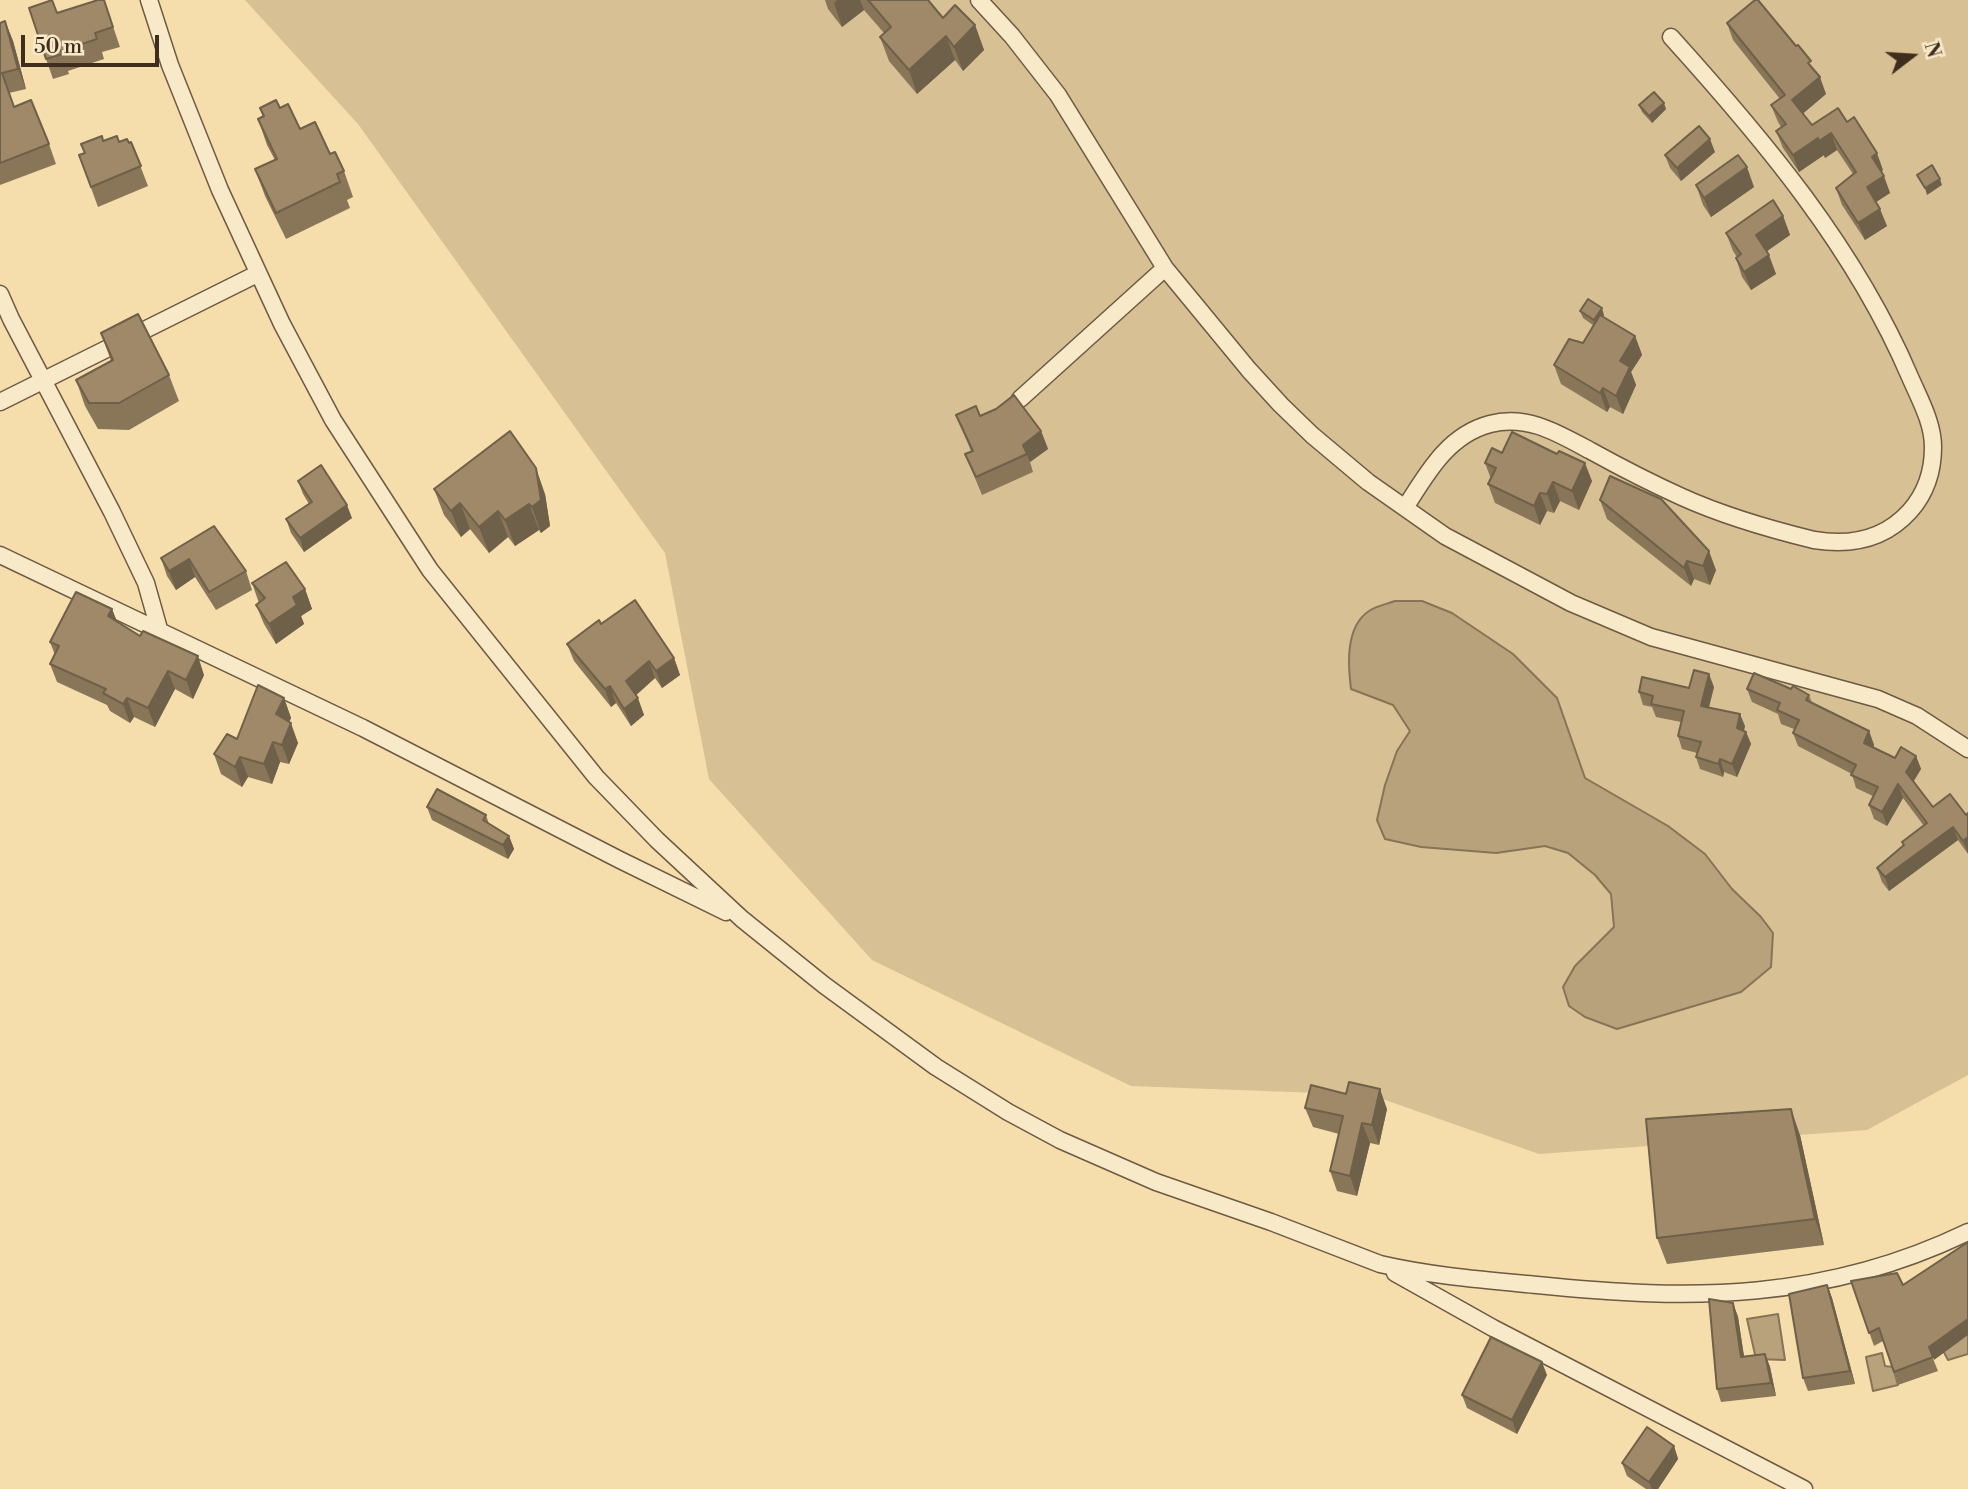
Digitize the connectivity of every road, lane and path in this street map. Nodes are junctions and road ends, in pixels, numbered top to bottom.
1 (149, 0) edge
2 (979, 0) edge
3 (1671, 37) dead end
4 (1165, 268) junction
5 (257, 274) junction
6 (0, 294) edge
7 (43, 380) junction
8 (1020, 399) edge
9 (0, 402) edge
10 (1405, 508) junction
11 (0, 555) edge
12 (159, 629) junction
13 (1968, 749) edge
14 (741, 919) junction
15 (1968, 1232) edge
16 (1380, 1264) junction
17 (1804, 1489) edge

1 - 5 street
2 - 4 street
3 - 10 street
4 - 8 street
4 - 10 street
5 - 7 street
5 - 14 street
6 - 7 street
7 - 9 street
7 - 12 street
10 - 13 street
11 - 12 street
12 - 14 street
14 - 16 street
15 - 16 street
16 - 17 street

